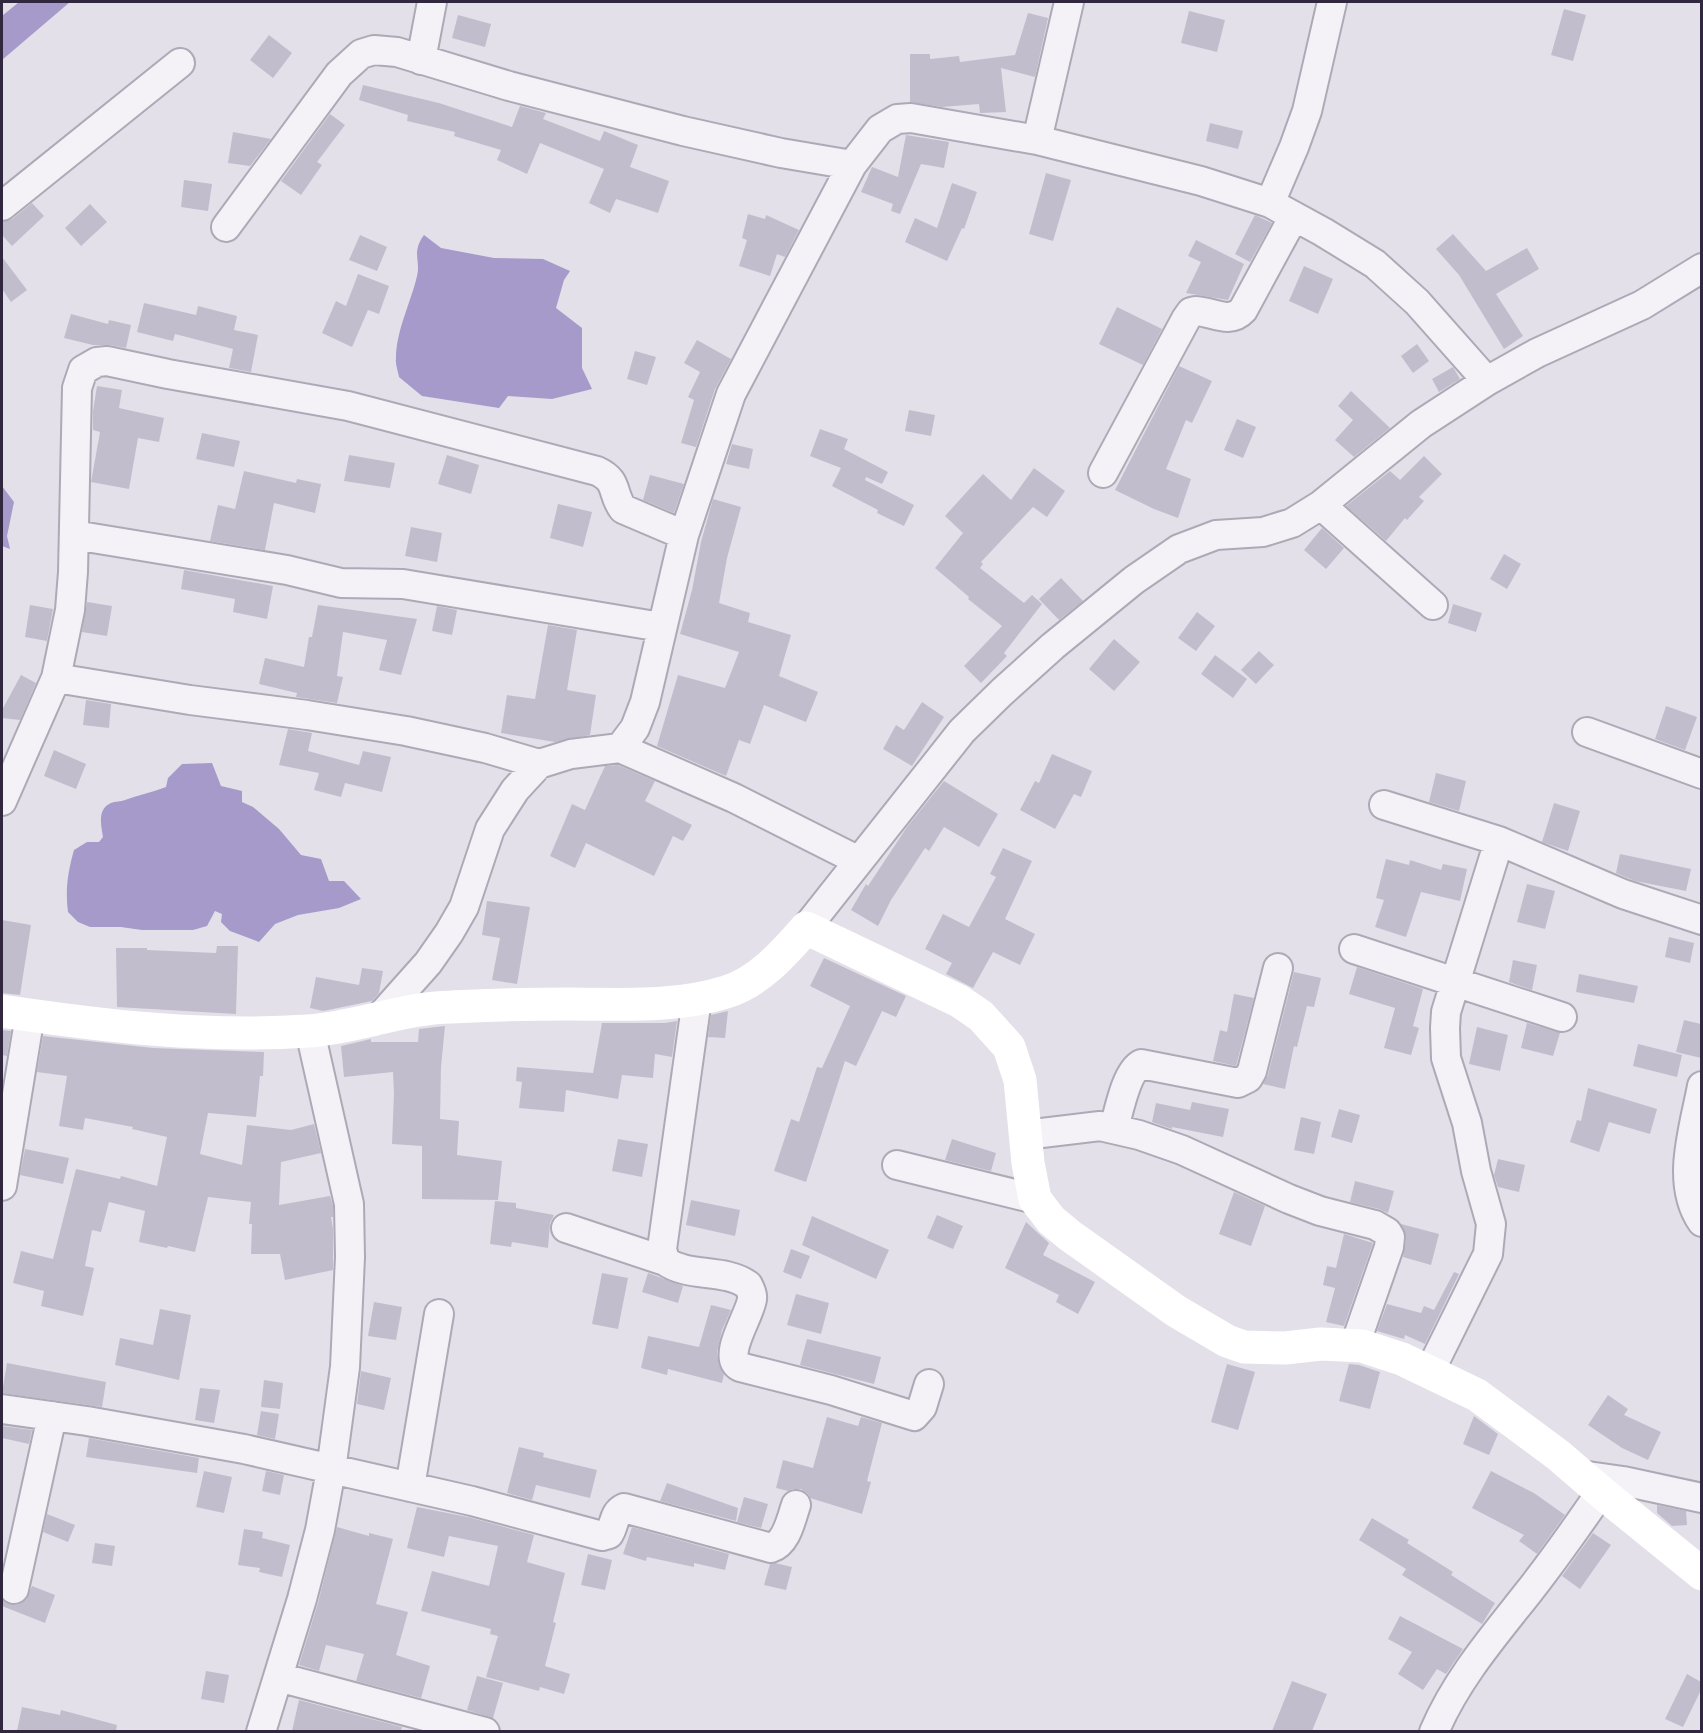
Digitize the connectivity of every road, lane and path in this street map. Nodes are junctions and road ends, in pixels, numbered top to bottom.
1 (432, 2) edge
2 (1068, 2) edge
3 (1332, 2) edge
4 (422, 60) junction
5 (180, 63) dead end
6 (1038, 140) junction
7 (852, 165) junction
8 (2, 206) edge
9 (1282, 210) junction
10 (226, 227) dead end
11 (1701, 268) edge
12 (1487, 381) junction
13 (1103, 473) dead end
14 (1321, 504) junction
15 (74, 535) junction
16 (684, 535) junction
17 (1433, 605) dead end
18 (661, 627) junction
19 (56, 678) junction
20 (1587, 732) dead end
21 (621, 748) junction
22 (539, 764) junction
23 (1701, 774) edge
24 (2, 801) edge
25 (1384, 806) dead end
26 (1499, 841) junction
27 (859, 861) junction
28 (1701, 920) edge
29 (806, 928) junction
30 (1354, 949) dead end
31 (1278, 968) dead end
32 (1456, 983) junction
33 (697, 999) junction
34 (16, 1013) edge
35 (1562, 1017) dead end
36 (378, 1019) junction
37 (310, 1031) junction
38 (1701, 1086) edge
39 (1114, 1128) junction
40 (1025, 1135) junction
41 (897, 1165) dead end
42 (2, 1186) edge
43 (1035, 1199) junction
44 (1701, 1222) edge
45 (566, 1228) dead end
46 (665, 1261) junction
47 (439, 1314) dead end
48 (1355, 1345) junction
49 (1430, 1371) junction
50 (929, 1384) dead end
51 (2, 1408) edge
52 (52, 1416) junction
53 (331, 1470) junction
54 (1591, 1484) junction
55 (410, 1487) junction
56 (1701, 1498) edge
57 (796, 1505) dead end
58 (1701, 1574) edge
59 (14, 1589) dead end
60 (278, 1677) junction
61 (261, 1731) edge
62 (485, 1731) edge
63 (1434, 1731) edge

1 - 4 street
2 - 6 street
3 - 9 street
4 - 7 street
4 - 10 street
5 - 8 street
6 - 7 street
6 - 9 street
7 - 16 street
9 - 12 street
9 - 13 street
11 - 12 street
12 - 14 street
14 - 17 street
14 - 27 street
15 - 16 street
15 - 18 street
15 - 19 street
16 - 18 street
18 - 21 street
19 - 22 street
19 - 24 street
20 - 23 street
21 - 22 street
21 - 27 street
22 - 36 street
25 - 26 street
26 - 28 street
26 - 32 street
27 - 29 street
29 - 33 street
29 - 40 street
30 - 32 street
31 - 39 street
32 - 35 street
32 - 49 street
33 - 36 street
33 - 46 street
34 - 37 street
34 - 42 street
36 - 37 street
37 - 53 street
38 - 44 street
39 - 40 street
39 - 48 street
40 - 43 street
41 - 43 street
43 - 48 street
45 - 46 street
46 - 50 street
47 - 55 street
48 - 49 street
49 - 54 street
51 - 52 street
52 - 53 street
52 - 59 street
53 - 55 street
53 - 60 street
54 - 56 street
54 - 58 street
54 - 63 street
55 - 57 street
60 - 61 street
60 - 62 street

